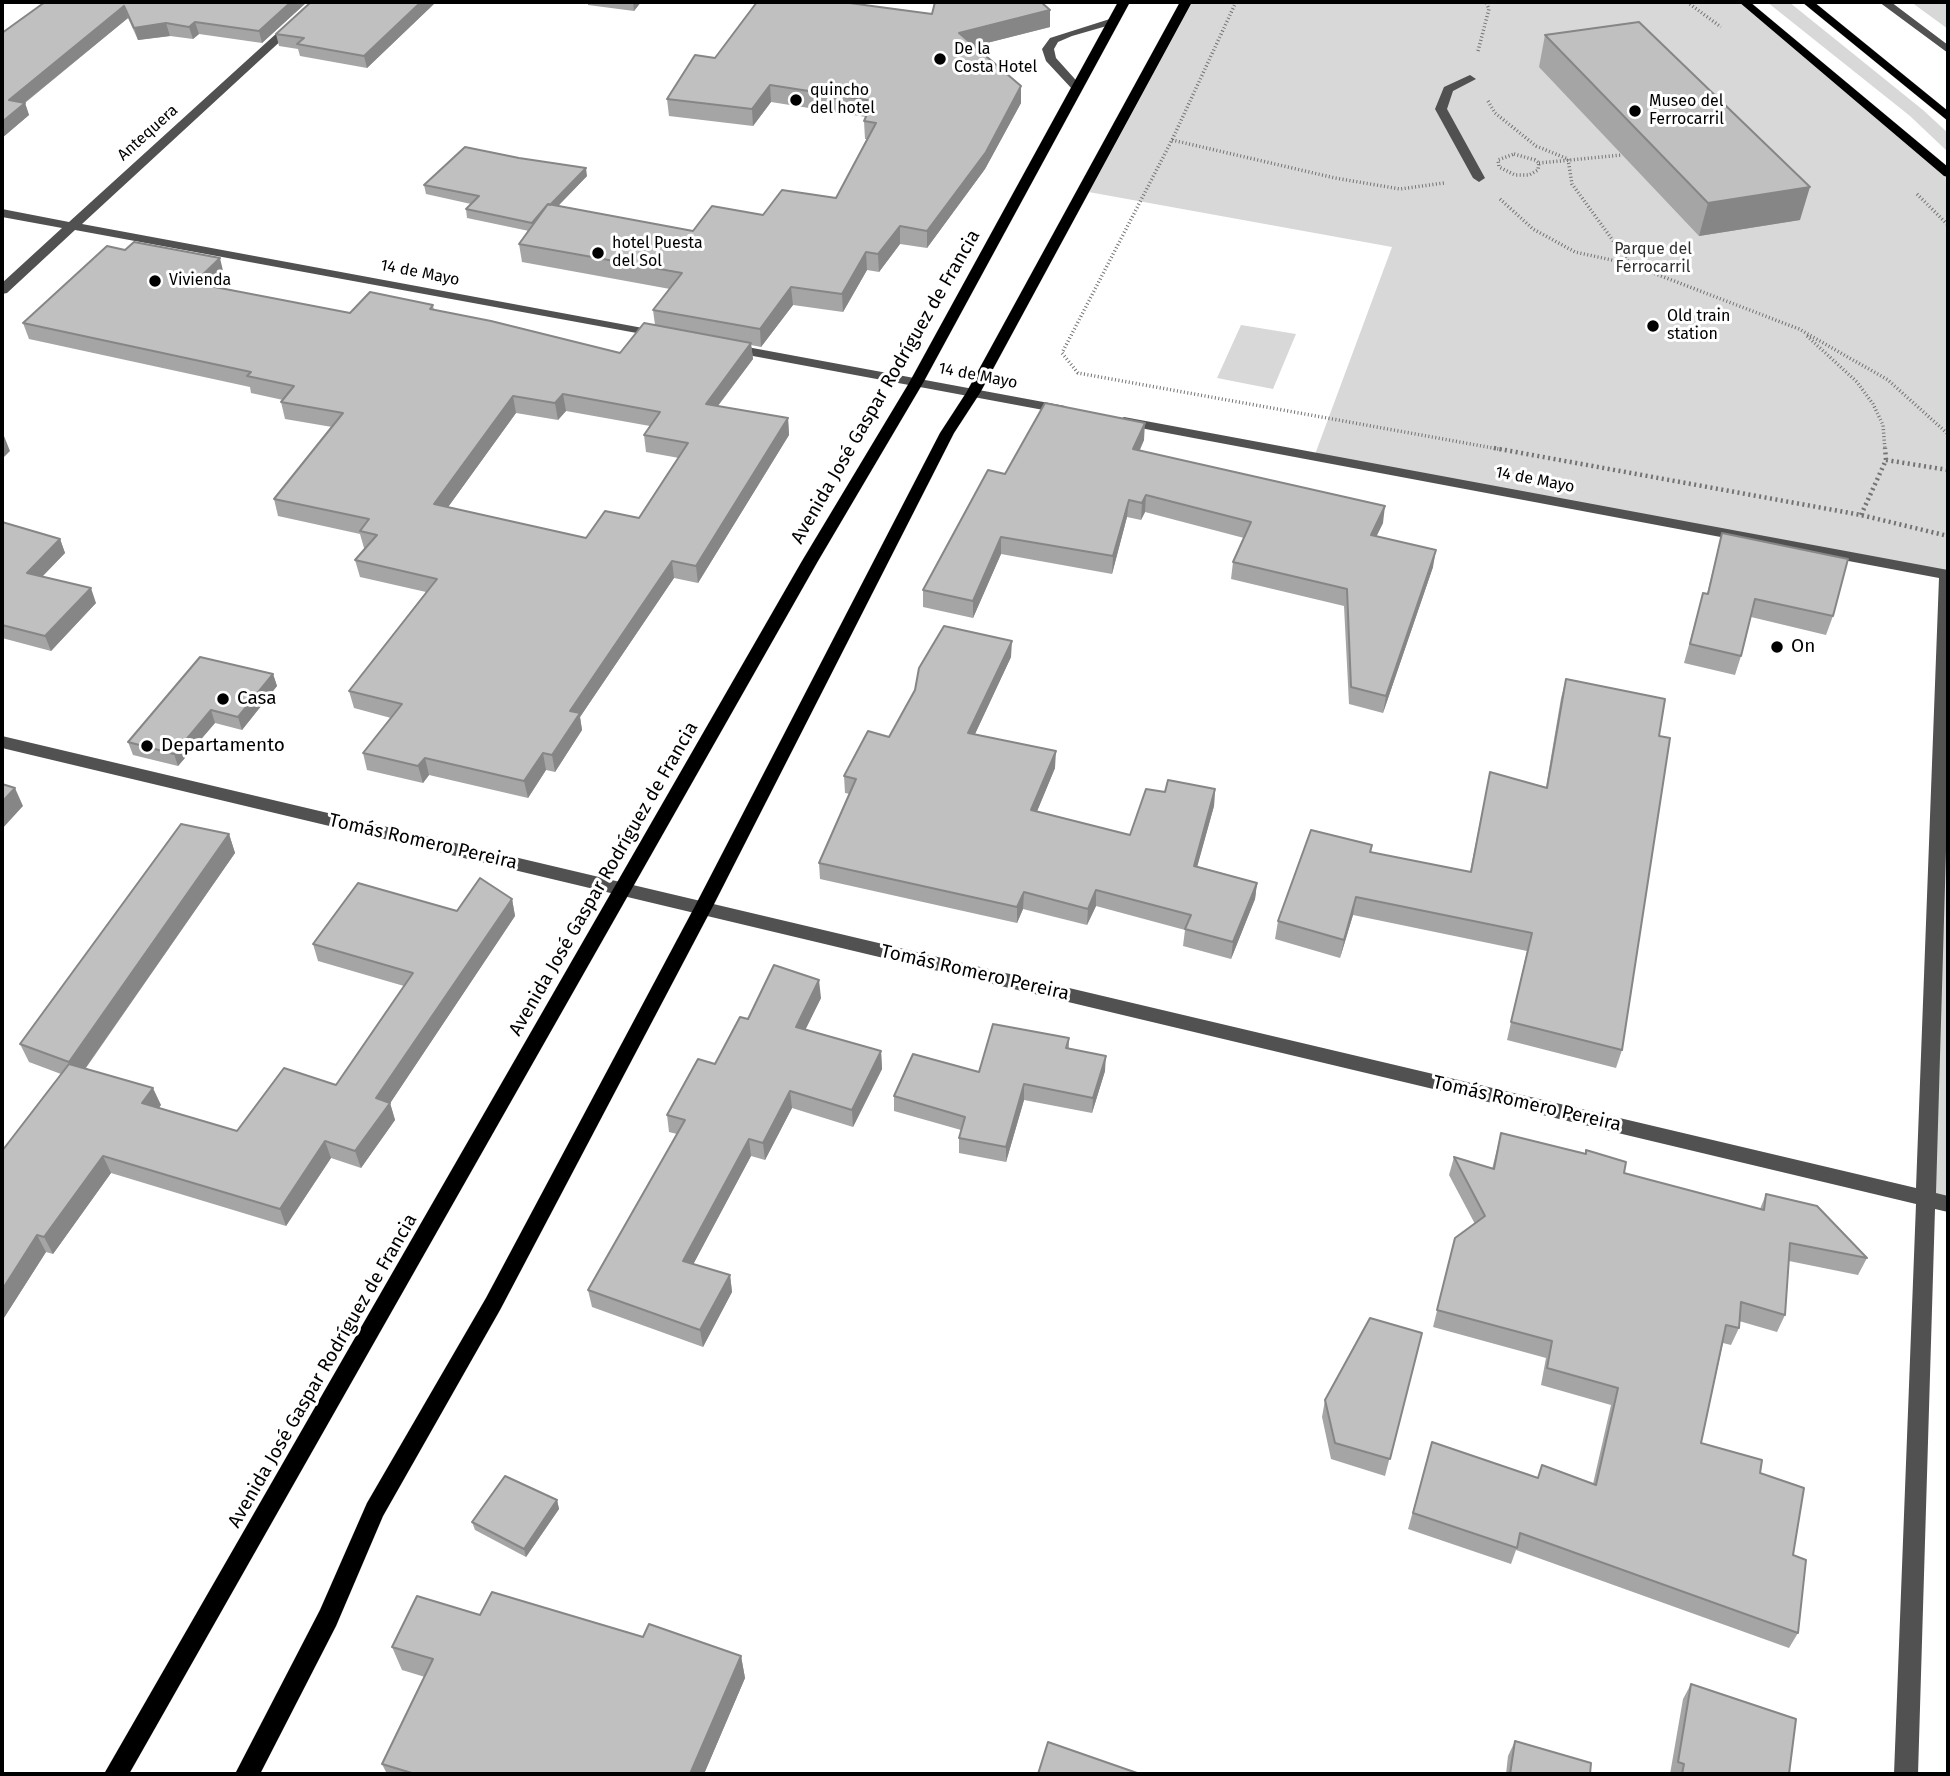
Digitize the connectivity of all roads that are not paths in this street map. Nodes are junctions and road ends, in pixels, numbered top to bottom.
1 (317, 2) edge
2 (1124, 2) edge
3 (1185, 2) edge
4 (1744, 2) edge
5 (1807, 2) edge
6 (1884, 2) edge
7 (1113, 21) junction
8 (1948, 50) edge
9 (1470, 79) road end
10 (1077, 88) junction
11 (1948, 117) edge
12 (1948, 173) edge
13 (1479, 178) road end
14 (2, 213) edge
15 (69, 225) junction
16 (2, 290) edge
17 (670, 337) edge
18 (711, 345) edge
19 (916, 383) junction
20 (973, 393) junction
21 (1082, 414) edge
22 (1110, 419) edge
23 (1947, 575) edge
24 (2, 742) edge
25 (623, 890) junction
26 (703, 908) junction
27 (1926, 1199) junction
28 (1948, 1204) edge
29 (116, 1774) edge
30 (247, 1774) edge
31 (1906, 1774) edge

1 - 15 street, Antequera
2 - 7 main road, Avenida José Gaspar Rodríguez de Francia
3 - 20 main road
4 - 12 main road
5 - 11 main road
6 - 8 street
7 - 10 main road, Avenida José Gaspar Rodríguez de Francia
7 - 10 street
9 - 13 street
10 - 19 main road, Avenida José Gaspar Rodríguez de Francia
14 - 15 street, 14 de Mayo
15 - 16 street, Antequera
15 - 17 street, 14 de Mayo
18 - 19 street, 14 de Mayo
19 - 20 street, 14 de Mayo
19 - 25 main road, Avenida José Gaspar Rodríguez de Francia
20 - 21 street, 14 de Mayo
20 - 26 main road
22 - 23 street, 14 de Mayo
23 - 27 street
24 - 25 street, Tomás Romero Pereira
25 - 26 street, Tomás Romero Pereira
25 - 29 main road, Avenida José Gaspar Rodríguez de Francia
26 - 27 street, Tomás Romero Pereira
26 - 30 main road
27 - 28 street, Tomás Romero Pereira
27 - 31 street

